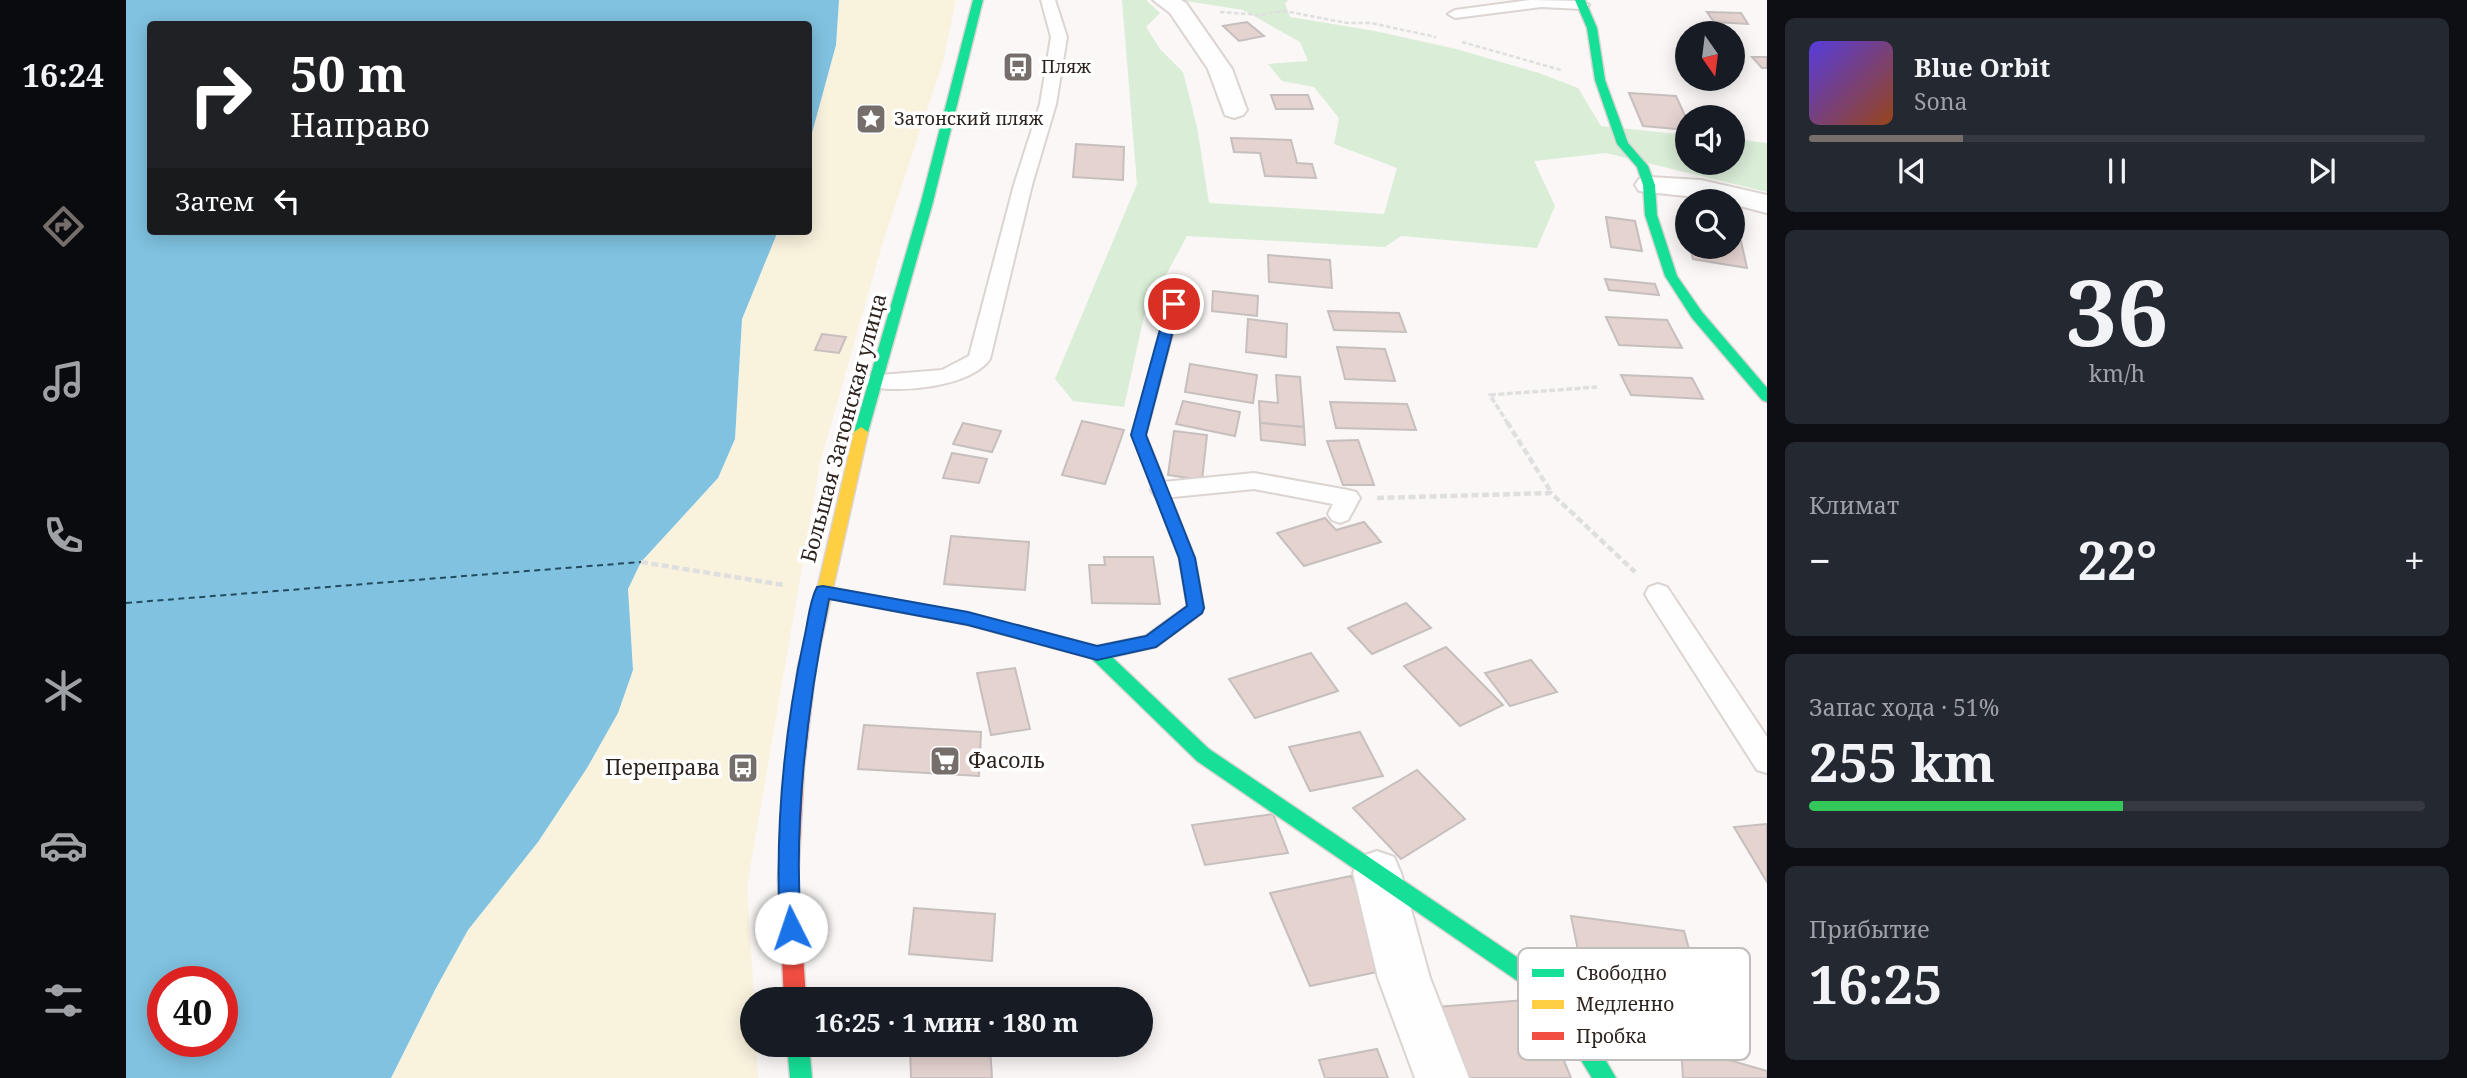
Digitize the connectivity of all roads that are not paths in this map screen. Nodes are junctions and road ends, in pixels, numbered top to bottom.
1 (978, 0) edge
2 (1048, 0) edge
3 (1581, 2) edge
4 (1171, 4) edge
5 (1455, 14) dead end
6 (1234, 110) dead end
7 (1649, 185) junction
8 (1767, 204) edge
9 (1180, 283) dead end
10 (876, 381) junction
11 (1767, 397) edge
12 (1163, 490) junction
13 (1344, 506) road end
14 (823, 592) junction
15 (1658, 594) road end
16 (1097, 653) junction
17 (1767, 761) edge
18 (1377, 873) junction
19 (1518, 969) edge
20 (794, 987) edge
21 (800, 1057) edge
22 (1594, 1060) edge
23 (801, 1078) edge
24 (1442, 1078) edge
25 (1605, 1078) edge

1 - 10 street, Большая Затонская улица
2 - 10 lane
3 - 5 lane
3 - 7 street
4 - 6 street
7 - 8 street
7 - 11 street
9 - 12 street
10 - 14 street, Большая Затонская улица
12 - 13 lane
12 - 16 street
14 - 16 street
14 - 20 street, Большая Затонская улица
15 - 17 lane
16 - 18 street
18 - 19 street
18 - 24 street
21 - 23 street
22 - 25 street

